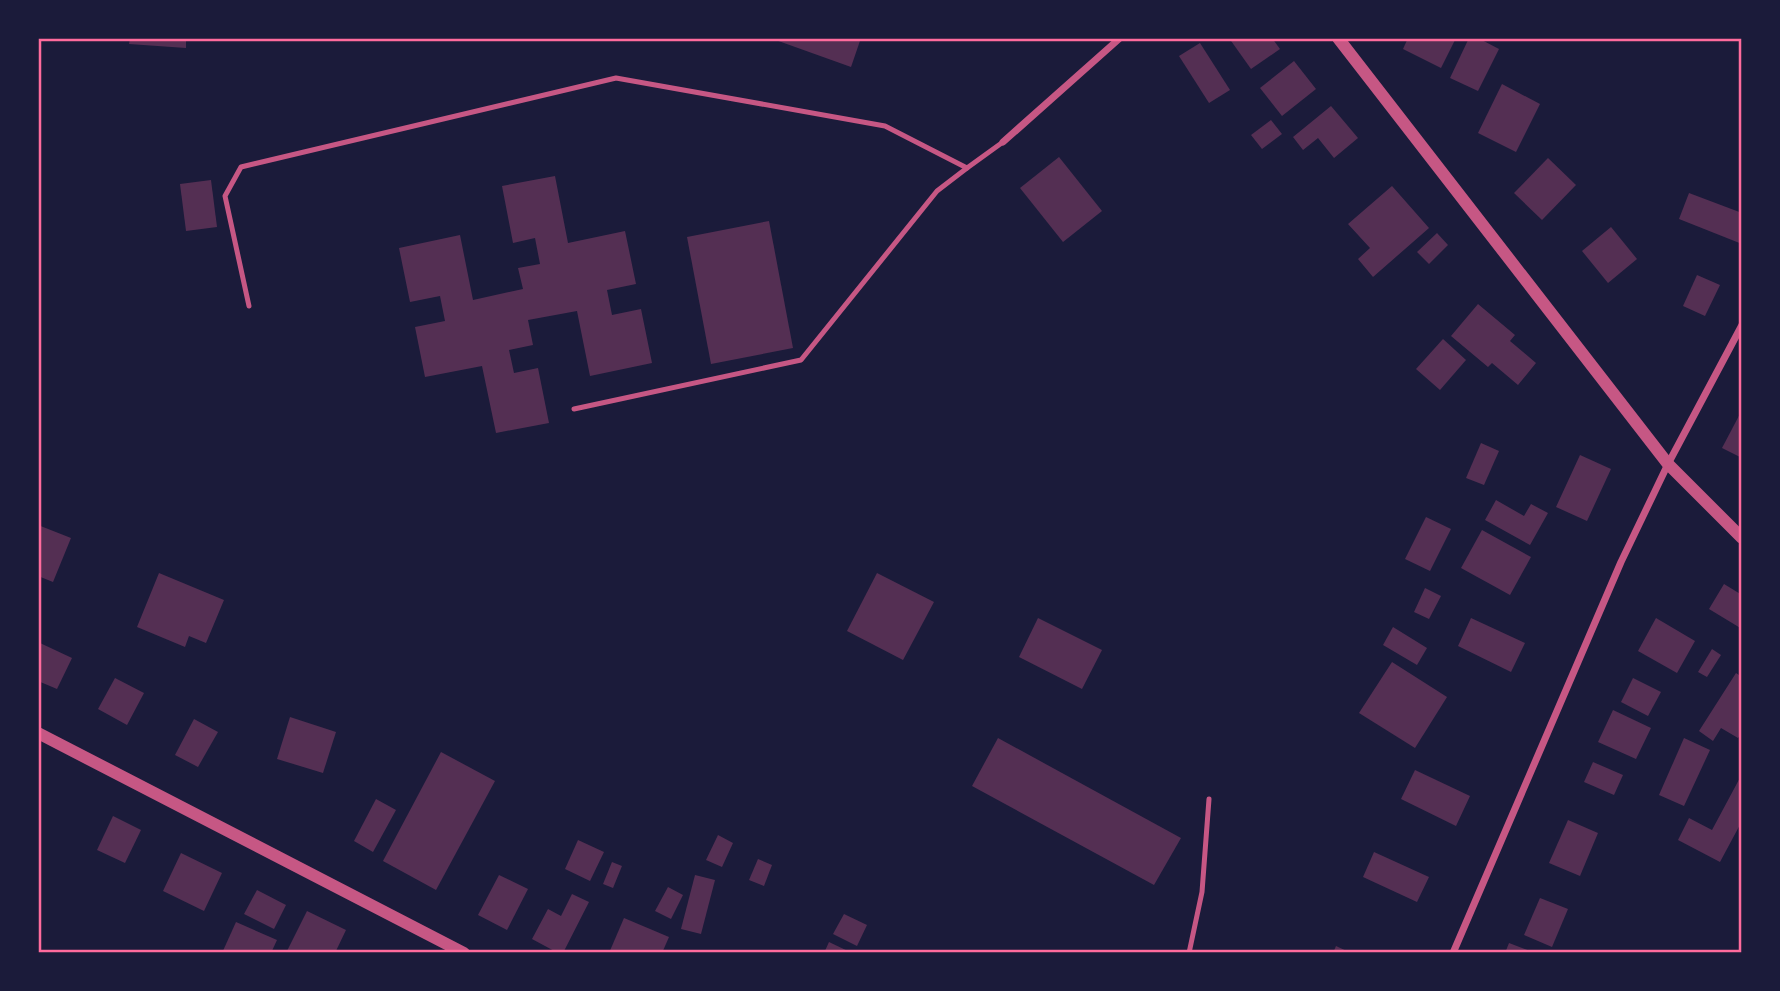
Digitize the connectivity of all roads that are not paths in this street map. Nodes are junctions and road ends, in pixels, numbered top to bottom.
1 (1120, 38) edge
2 (1338, 38) edge
3 (1003, 142) joint
4 (967, 168) junction
5 (249, 306) dead end
6 (1741, 324) edge
7 (574, 409) dead end
8 (1668, 464) junction
9 (1741, 538) edge
10 (38, 733) edge
11 (1209, 799) dead end
12 (464, 953) edge
13 (1188, 953) edge
14 (1453, 953) edge

1 - 3 street
2 - 8 street
3 - 4 lane
4 - 5 lane
4 - 7 lane
6 - 8 street
8 - 9 street
8 - 14 street
10 - 12 street
11 - 13 lane

